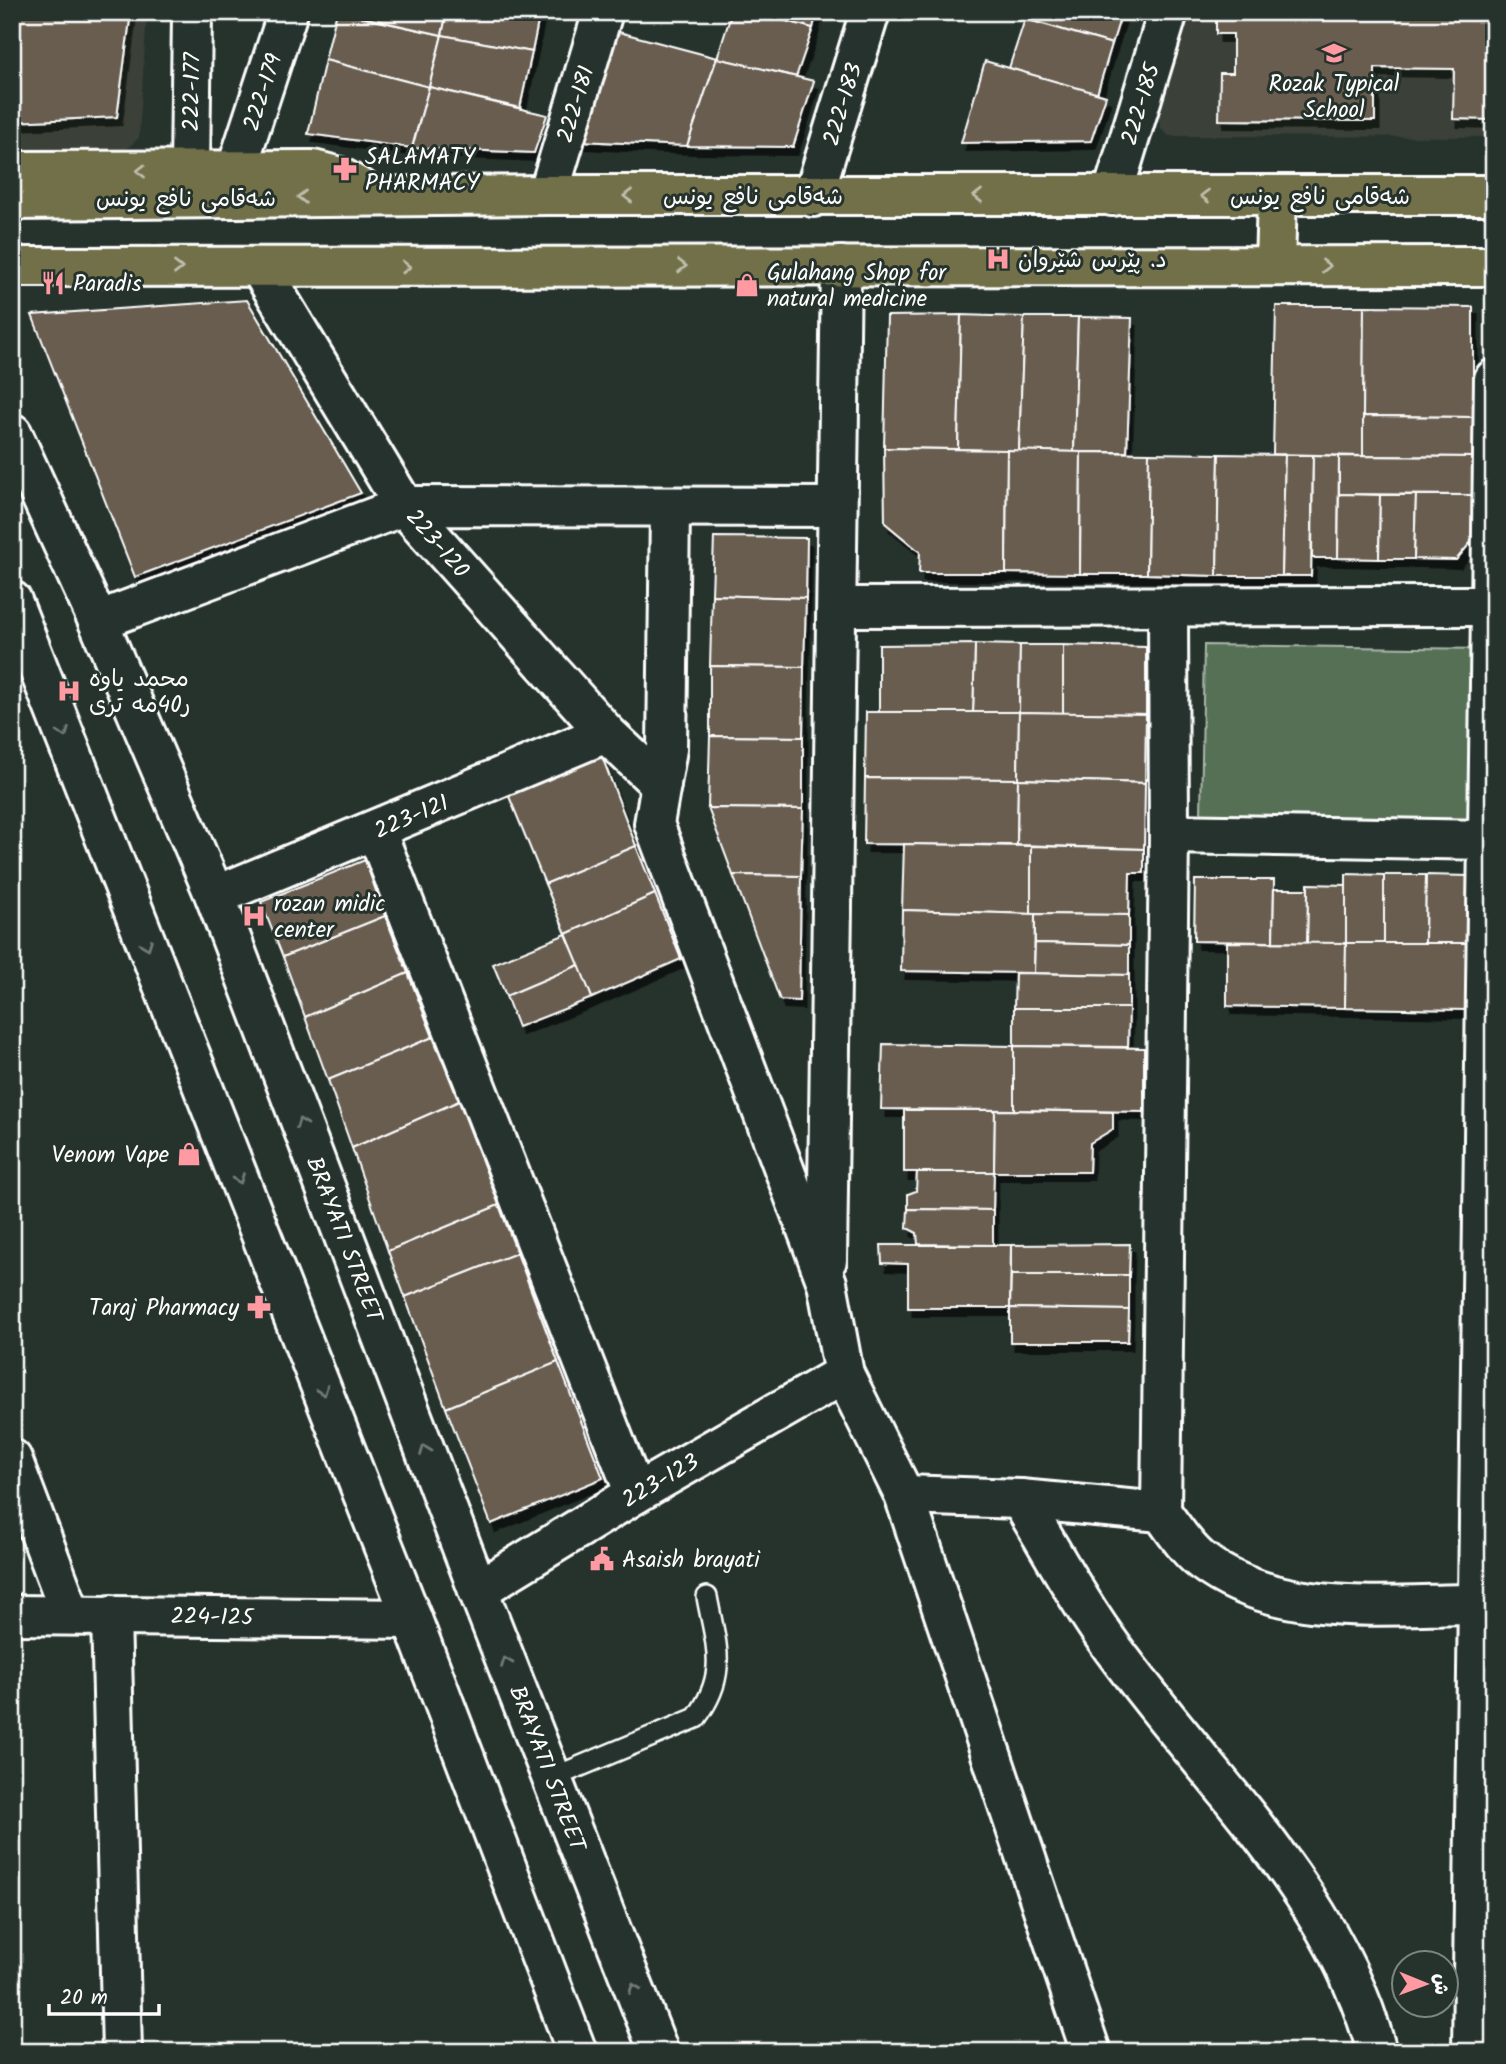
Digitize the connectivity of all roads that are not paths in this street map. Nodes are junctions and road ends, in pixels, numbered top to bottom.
1 (192, 12) edge
2 (288, 12) edge
3 (603, 12) edge
4 (870, 12) edge
5 (1168, 12) edge
6 (12, 171) edge
7 (190, 171) junction
8 (236, 171) junction
9 (548, 195) junction
10 (1494, 195) edge
11 (1112, 196) junction
12 (1276, 196) junction
13 (374, 197) junction
14 (813, 197) junction
15 (12, 200) edge
16 (841, 266) junction
17 (1275, 266) junction
18 (1494, 266) edge
19 (12, 267) edge
20 (260, 268) junction
21 (1494, 379) edge
22 (12, 433) edge
23 (404, 506) junction
24 (837, 507) junction
25 (670, 509) junction
26 (12, 601) edge
27 (1491, 606) junction
28 (837, 607) junction
29 (1168, 609) junction
30 (99, 621) junction
31 (607, 733) junction
32 (661, 785) junction
33 (376, 831) junction
34 (1169, 834) junction
35 (1487, 840) junction
36 (215, 897) junction
37 (1488, 1259) edge
38 (827, 1283) junction
39 (844, 1374) junction
40 (12, 1460) edge
41 (635, 1494) junction
42 (904, 1495) junction
43 (1020, 1499) junction
44 (1161, 1511) junction
45 (478, 1590) junction
46 (708, 1597) dead end
47 (1477, 1604) junction
48 (12, 1615) edge
49 (71, 1615) junction
50 (111, 1615) junction
51 (412, 1619) junction
52 (1485, 1751) edge
53 (552, 1778) junction
54 (122, 2052) edge
55 (577, 2052) edge
56 (659, 2052) edge
57 (1091, 2052) edge
58 (1377, 2052) edge
59 (1472, 2052) edge

1 - 7 street, 222-177
2 - 8 street, 222-179
3 - 9 street, 222-181
4 - 14 street, 222-183
5 - 11 street, 222-185
7 -> 6 main road
7 - 8 main road
8 - 13 main road
9 - 13 main road, شەقامی نافع یونس
14 -> 9 main road, شەقامی نافع یونس
10 - 12 main road, شەقامی نافع یونس
12 -> 11 main road, شەقامی نافع یونس
11 -> 14 main road, شەقامی نافع یونس
12 - 17 main road
13 -> 15 main road, شەقامی نافع یونس
16 - 17 main road
20 -> 16 main road
16 - 24 street
17 -> 18 main road
19 -> 20 main road
20 - 23 street, 223-120
21 - 27 street
22 - 30 street, BRAYATI STREET
23 - 25 street
23 - 30 street
23 - 31 street, 223-120
24 - 25 street
24 - 28 street
25 - 32 street
26 -> 51 street
27 - 29 street
27 - 35 street
28 - 29 street
28 - 38 street
29 - 34 street
30 - 36 street, BRAYATI STREET
31 - 32 street, 223-120
31 - 33 street, 223-121
32 - 38 street
33 - 36 street, 223-121
33 - 41 street
34 - 35 street
34 - 44 street
35 - 37 street
45 -> 36 street, BRAYATI STREET
37 - 47 street
38 - 39 street
39 - 41 street, 223-123
39 - 42 street
40 - 49 street
41 - 45 street, 223-123
42 - 43 street
42 - 57 street
43 - 44 street
43 - 58 street
44 - 47 street
53 -> 45 street, BRAYATI STREET
46 - 53 lane
47 - 52 street
48 - 49 street, 224-125
49 - 50 street, 224-125
50 - 51 street, 224-125
50 - 54 street
51 - 55 street
52 - 59 street
56 -> 53 street, BRAYATI STREET

